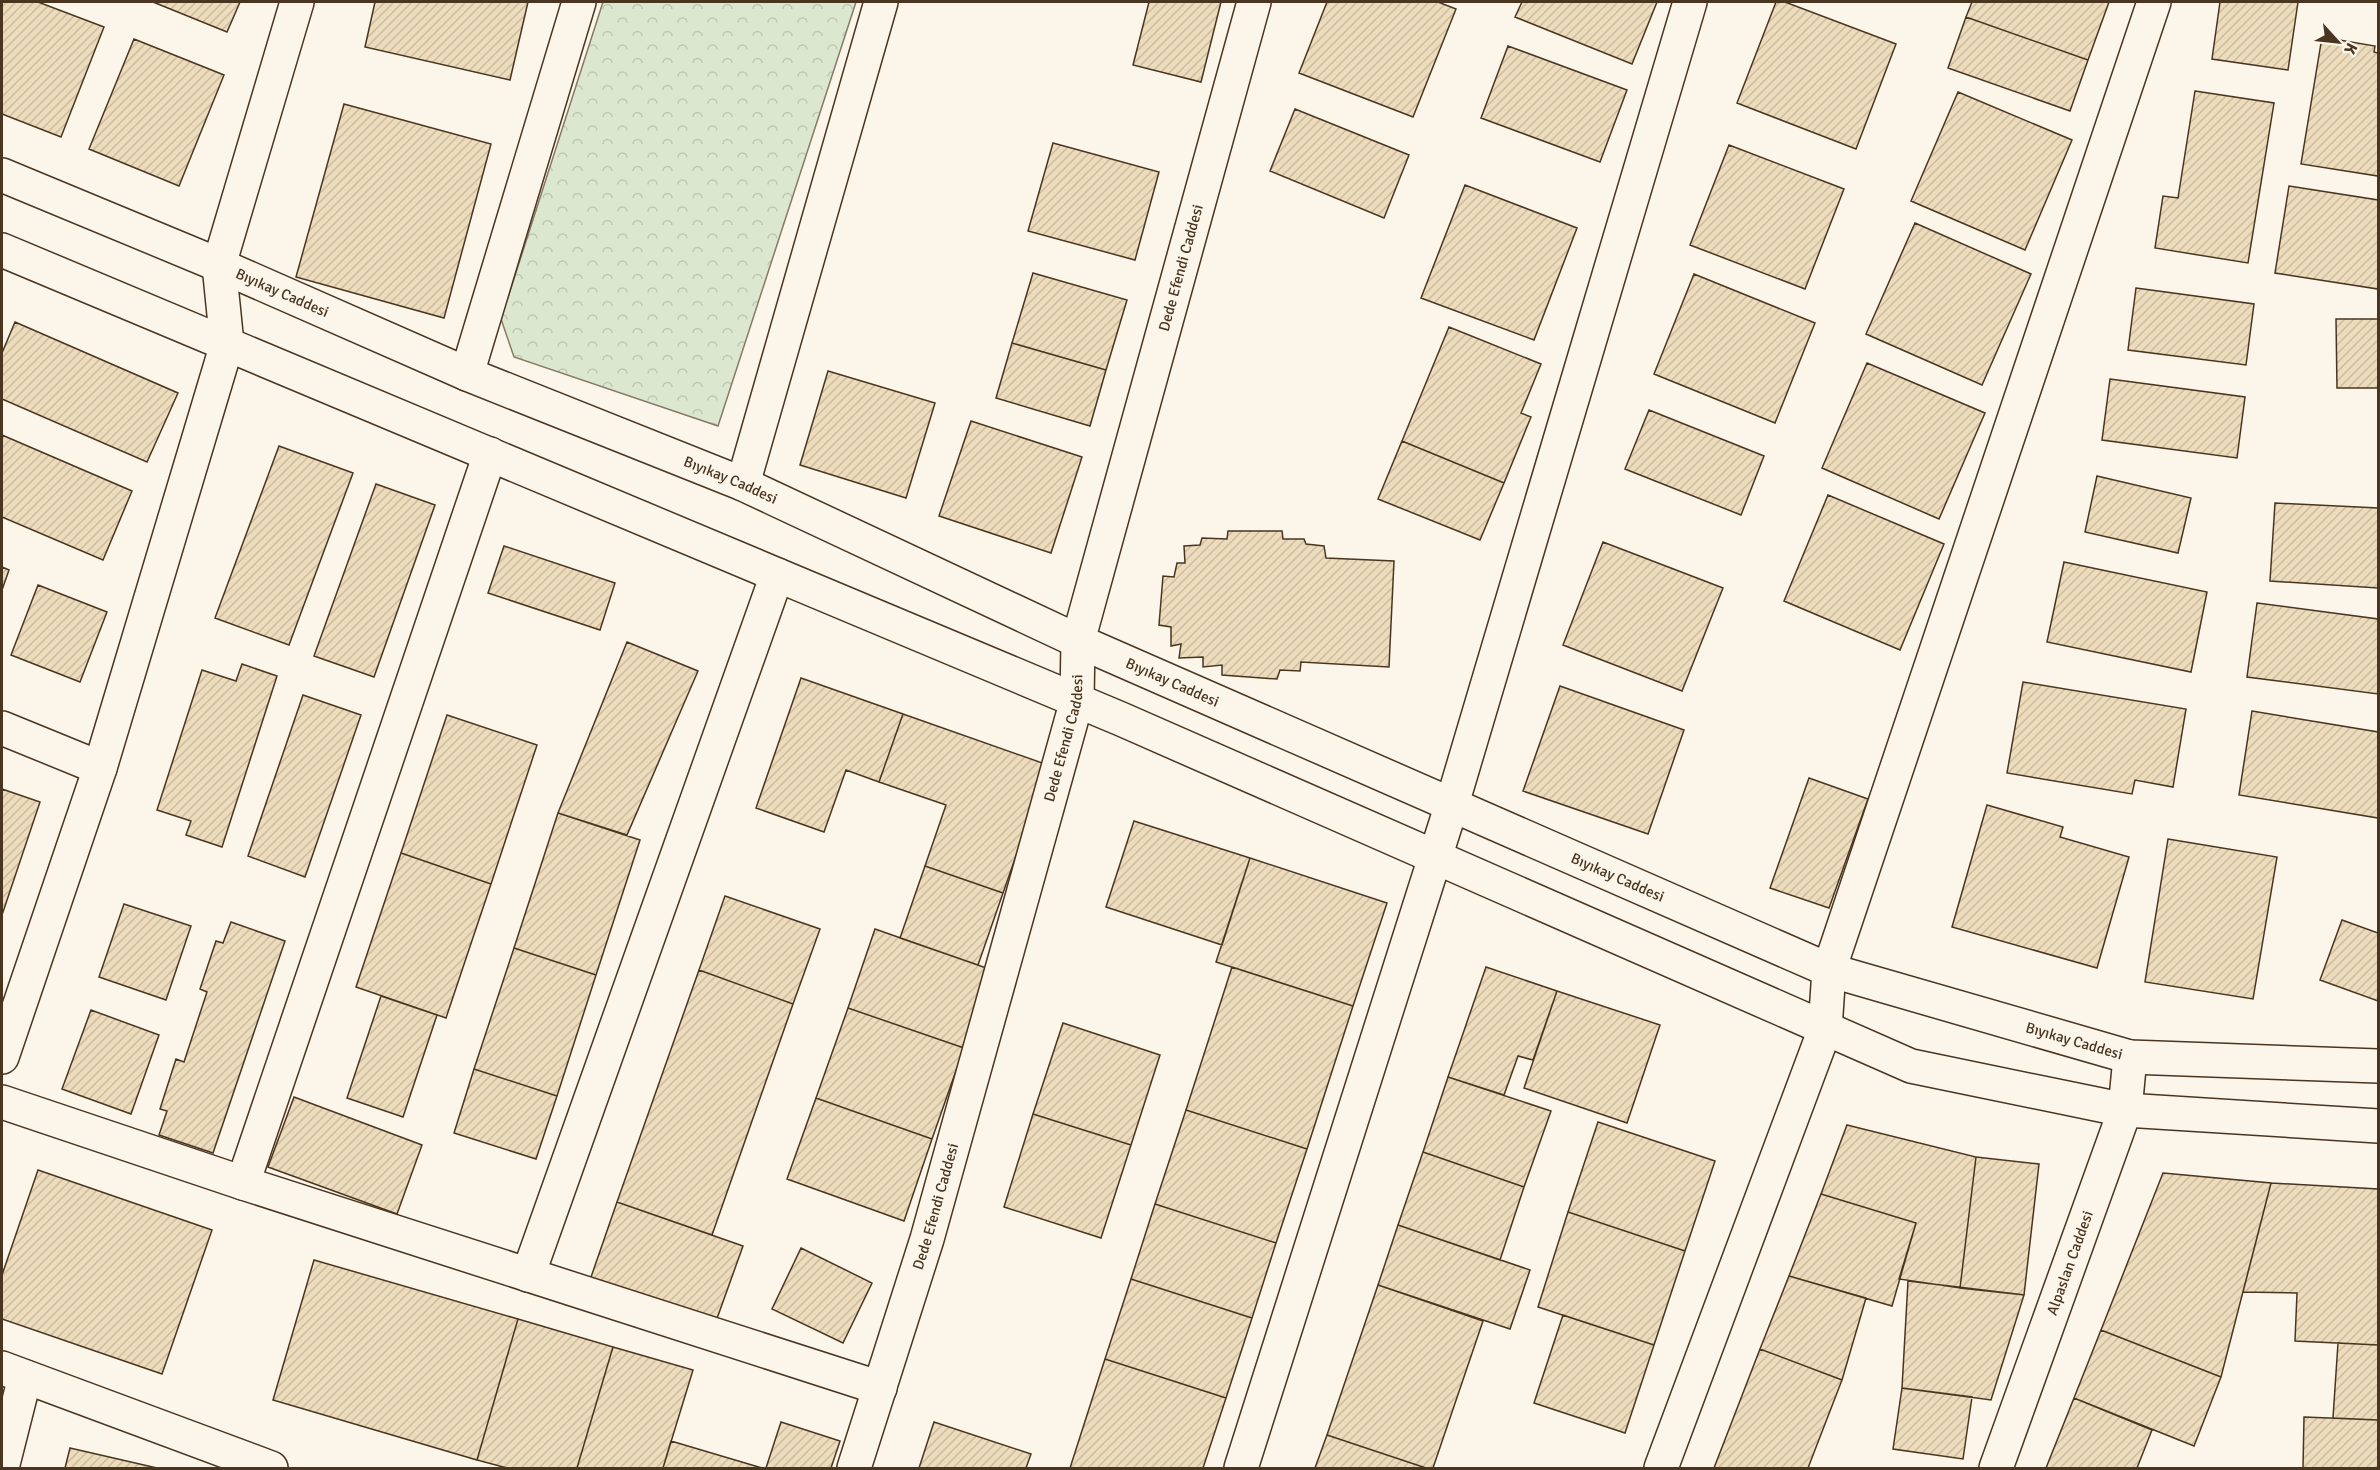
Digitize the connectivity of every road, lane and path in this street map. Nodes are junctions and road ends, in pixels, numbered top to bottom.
1 (297, 2) edge
2 (579, 2) edge
3 (881, 2) edge
4 (1254, 2) edge
5 (1690, 2) edge
6 (2154, 2) edge
7 (2, 175) edge
8 (2, 249) edge
9 (219, 265) junction
10 (227, 344) junction
11 (467, 374) junction
12 (490, 454) junction
13 (743, 484) junction
14 (777, 574) junction
15 (1078, 641) junction
16 (1077, 700) junction
17 (2, 728) edge
18 (100, 768) junction
19 (1452, 804) junction
20 (1434, 856) junction
21 (1829, 969) junction
22 (1825, 1029) junction
23 (2, 1057) edge
24 (2130, 1057) junction
25 (2379, 1066) edge
26 (2, 1102) edge
27 (2126, 1110) junction
28 (2379, 1126) edge
29 (243, 1183) junction
30 (528, 1275) junction
31 (13, 1373) edge
32 (880, 1388) junction
33 (258, 1467) edge
34 (2, 1468) edge
35 (854, 1468) edge
36 (1241, 1468) edge
37 (1661, 1468) edge
38 (1996, 1468) edge

1 - 9 street
2 - 11 street
3 - 13 street
4 - 15 street, Dede Efendi Caddesi
5 - 19 street
6 - 21 street
7 - 9 street, Bıyıkay Caddesi
8 - 10 street
9 - 10 street
9 - 11 street, Bıyıkay Caddesi
10 - 12 street
10 - 18 street
11 - 13 street, Bıyıkay Caddesi
12 - 14 street
12 - 29 street
13 - 15 street, Bıyıkay Caddesi
14 - 16 street
14 - 30 street
15 - 16 street, Dede Efendi Caddesi
15 - 19 street, Bıyıkay Caddesi
16 - 20 street
16 - 32 street, Dede Efendi Caddesi
17 - 18 street
18 - 23 street
19 - 20 street
19 - 21 street, Bıyıkay Caddesi
20 - 22 street
20 - 36 street
21 - 22 street
21 - 24 street, Bıyıkay Caddesi
22 - 27 street
22 - 37 street
24 - 25 street, Bıyıkay Caddesi
24 - 27 street, Alpaslan Caddesi
26 - 29 street
27 - 28 street
27 - 38 street, Alpaslan Caddesi
29 - 30 street
30 - 32 street
31 - 33 street
31 - 34 street
32 - 35 street, Dede Efendi Caddesi

